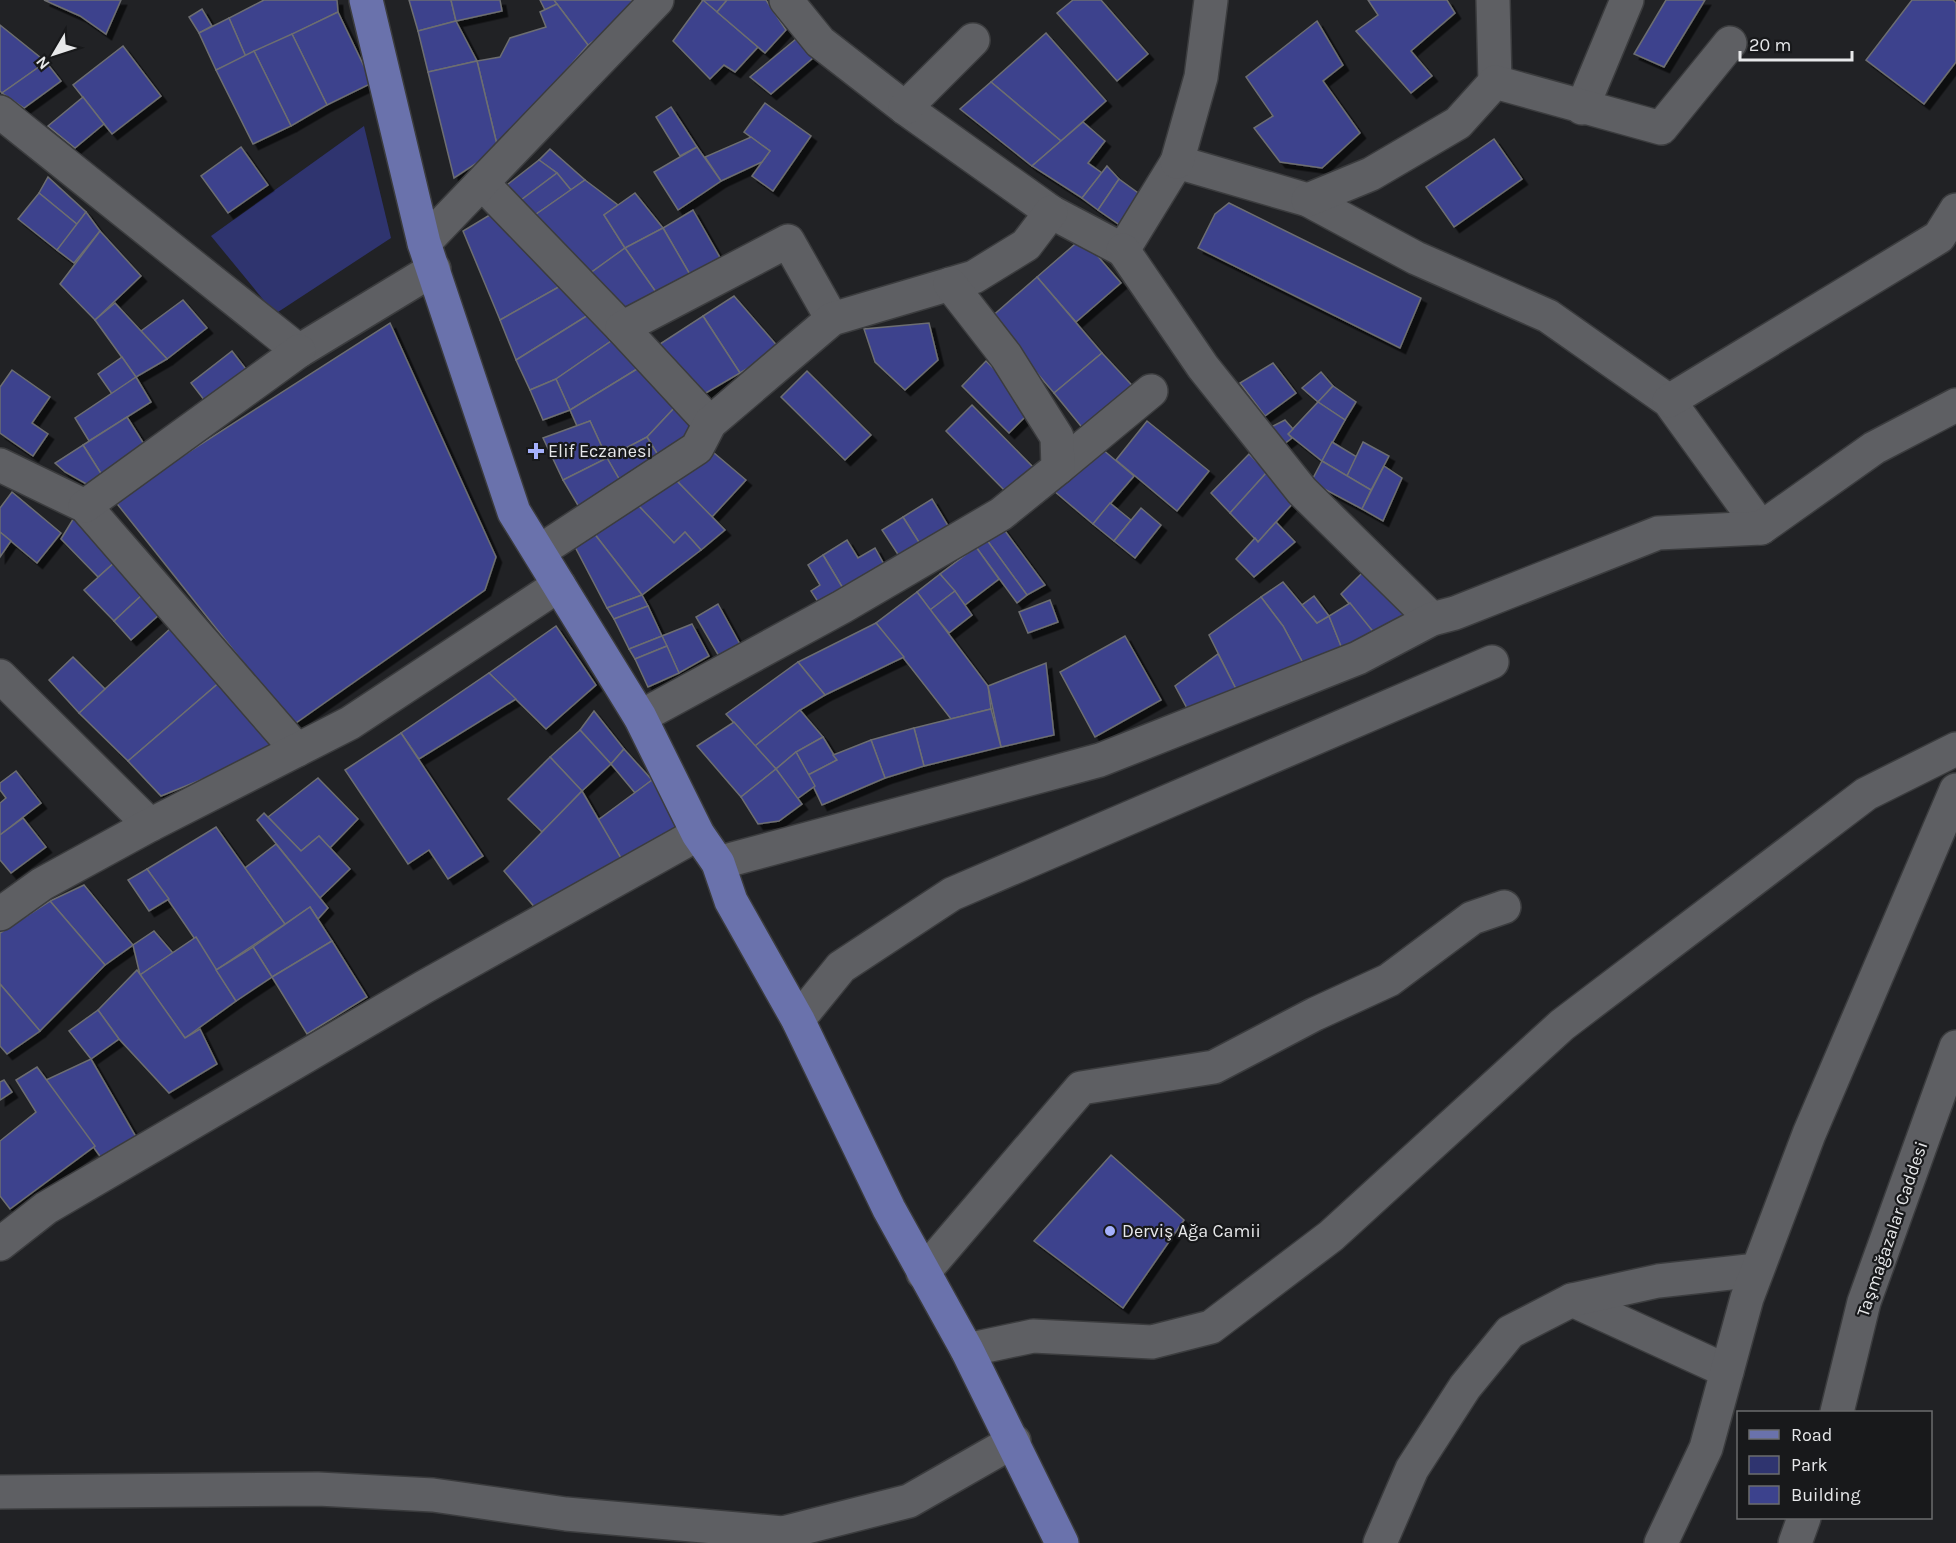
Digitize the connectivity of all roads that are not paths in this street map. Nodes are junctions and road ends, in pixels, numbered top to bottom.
1 (366, 0) edge
2 (786, 0) edge
3 (1211, 0) edge
4 (1493, 0) edge
5 (1627, 0) edge
6 (653, 2) edge
7 (973, 40) dead end
8 (1730, 43) dead end
9 (1495, 82) junction
10 (905, 108) junction
11 (1582, 108) junction
12 (0, 112) edge
13 (1177, 162) junction
14 (482, 183) junction
15 (1308, 200) junction
16 (1956, 210) edge
17 (1051, 212) junction
18 (1123, 250) junction
19 (429, 256) junction
20 (950, 284) junction
21 (832, 319) junction
22 (622, 328) junction
23 (299, 351) junction
24 (1151, 391) dead end
25 (1669, 401) junction
26 (1956, 405) edge
27 (710, 423) junction
28 (0, 465) edge
29 (1058, 468) junction
30 (85, 506) junction
31 (1761, 528) junction
32 (540, 551) junction
33 (559, 585) junction
34 (1432, 618) junction
35 (1492, 662) dead end
36 (0, 676) edge
37 (639, 717) junction
38 (1956, 749) edge
39 (297, 750) junction
40 (1956, 790) edge
41 (150, 825) junction
42 (698, 834) junction
43 (718, 863) junction
44 (1504, 907) dead end
45 (0, 914) edge
46 (798, 1020) junction
47 (1956, 1047) edge
48 (0, 1244) edge
49 (1757, 1270) junction
50 (923, 1273) junction
51 (1572, 1300) junction
52 (967, 1350) junction
53 (1727, 1371) junction
54 (1837, 1411) edge
55 (1014, 1441) junction
56 (0, 1492) edge
57 (1804, 1519) edge
58 (1062, 1543) edge
59 (1380, 1543) edge
60 (1661, 1543) edge
61 (1795, 1543) edge

1 - 19 main road
2 - 10 street
3 - 13 street
4 - 9 street
5 - 11 street
6 - 14 street
7 - 10 street
8 - 11 street
9 - 11 street
9 - 15 street
10 - 17 street
12 - 23 street
13 - 15 street
13 - 18 street
14 - 19 street
14 - 22 street
15 - 25 street
16 - 25 street
17 - 18 street
17 - 20 street
18 - 34 street
19 - 23 street
19 - 32 main road
20 - 21 street
20 - 29 street
21 - 22 street
21 - 27 street
22 - 27 street
23 - 30 street
24 - 29 street
25 - 31 street
26 - 31 street
27 - 32 street
28 - 30 street
29 - 37 street
30 - 39 street
31 - 34 street
32 - 33 main road
33 - 37 main road
33 - 39 street
34 - 43 street
35 - 46 street
36 - 41 street
37 - 42 main road
38 - 52 street
39 - 41 street
40 - 49 street
41 - 45 street
42 - 43 main road
42 - 48 street
43 - 46 main road
44 - 50 street
46 - 50 main road
47 - 54 street, Taşmağazalar Caddesi
49 - 51 street
49 - 53 street
50 - 52 main road
51 - 53 street
51 - 59 street
52 - 55 main road
53 - 60 street
55 - 56 street
55 - 58 main road
57 - 61 street

